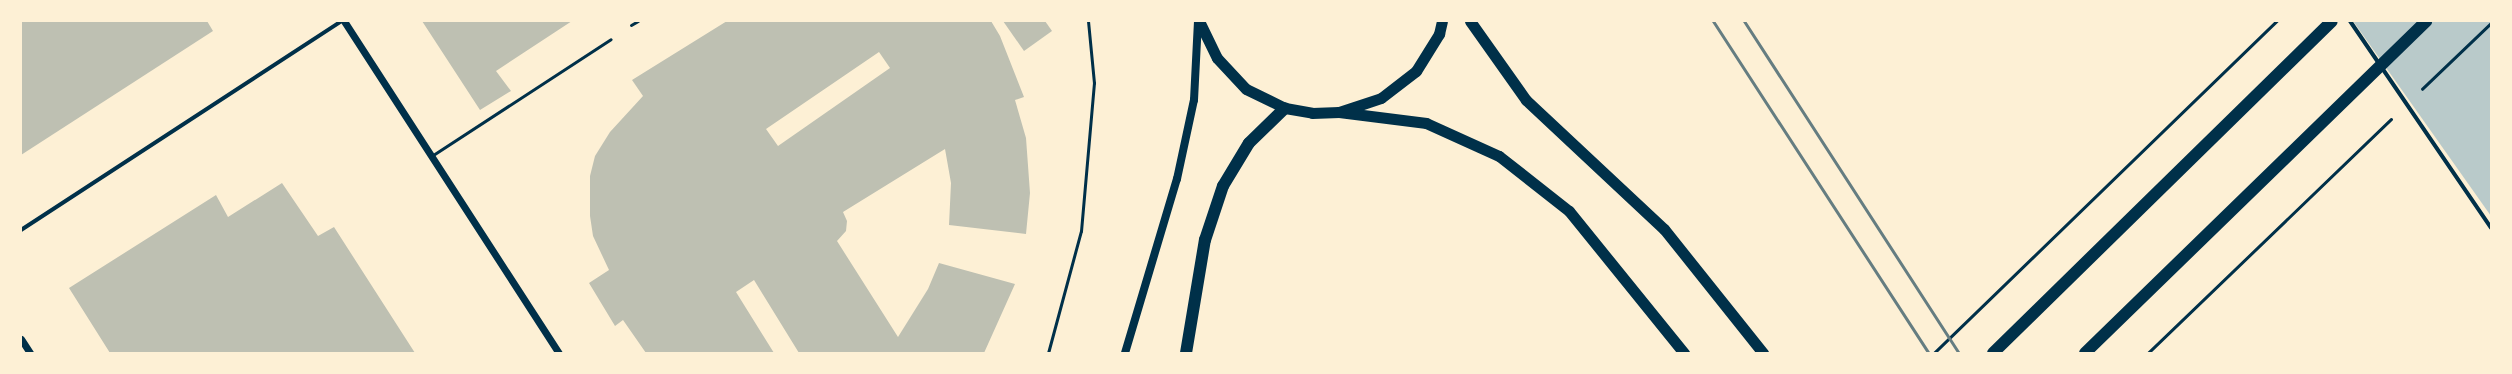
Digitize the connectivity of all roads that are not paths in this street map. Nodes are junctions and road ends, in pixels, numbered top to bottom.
1 (343, 21) edge
2 (638, 21) edge
3 (1088, 21) edge
4 (1199, 21) edge
5 (1442, 21) edge
6 (1470, 21) edge
7 (2332, 21) edge
8 (2350, 21) edge
9 (2426, 21) edge
10 (632, 25) dead end
11 (611, 39) dead end
12 (1285, 108) junction
13 (1339, 112) junction
14 (433, 156) junction
15 (2491, 228) edge
16 (21, 230) edge
17 (21, 339) edge
18 (30, 353) edge
19 (559, 353) edge
20 (1048, 353) edge
21 (1125, 353) edge
22 (1186, 353) edge
23 (1684, 353) edge
24 (1763, 353) edge
25 (1993, 353) edge
26 (2085, 353) edge

1 - 14 street
1 - 16 street
2 - 10 lane
3 - 20 lane
4 - 12 highway
4 - 21 main road
5 - 13 highway
6 - 24 highway
7 - 25 highway
8 - 15 street
9 - 26 highway
11 - 14 lane
12 - 13 highway
12 - 22 highway
13 - 23 highway
14 - 19 street
17 - 18 street

